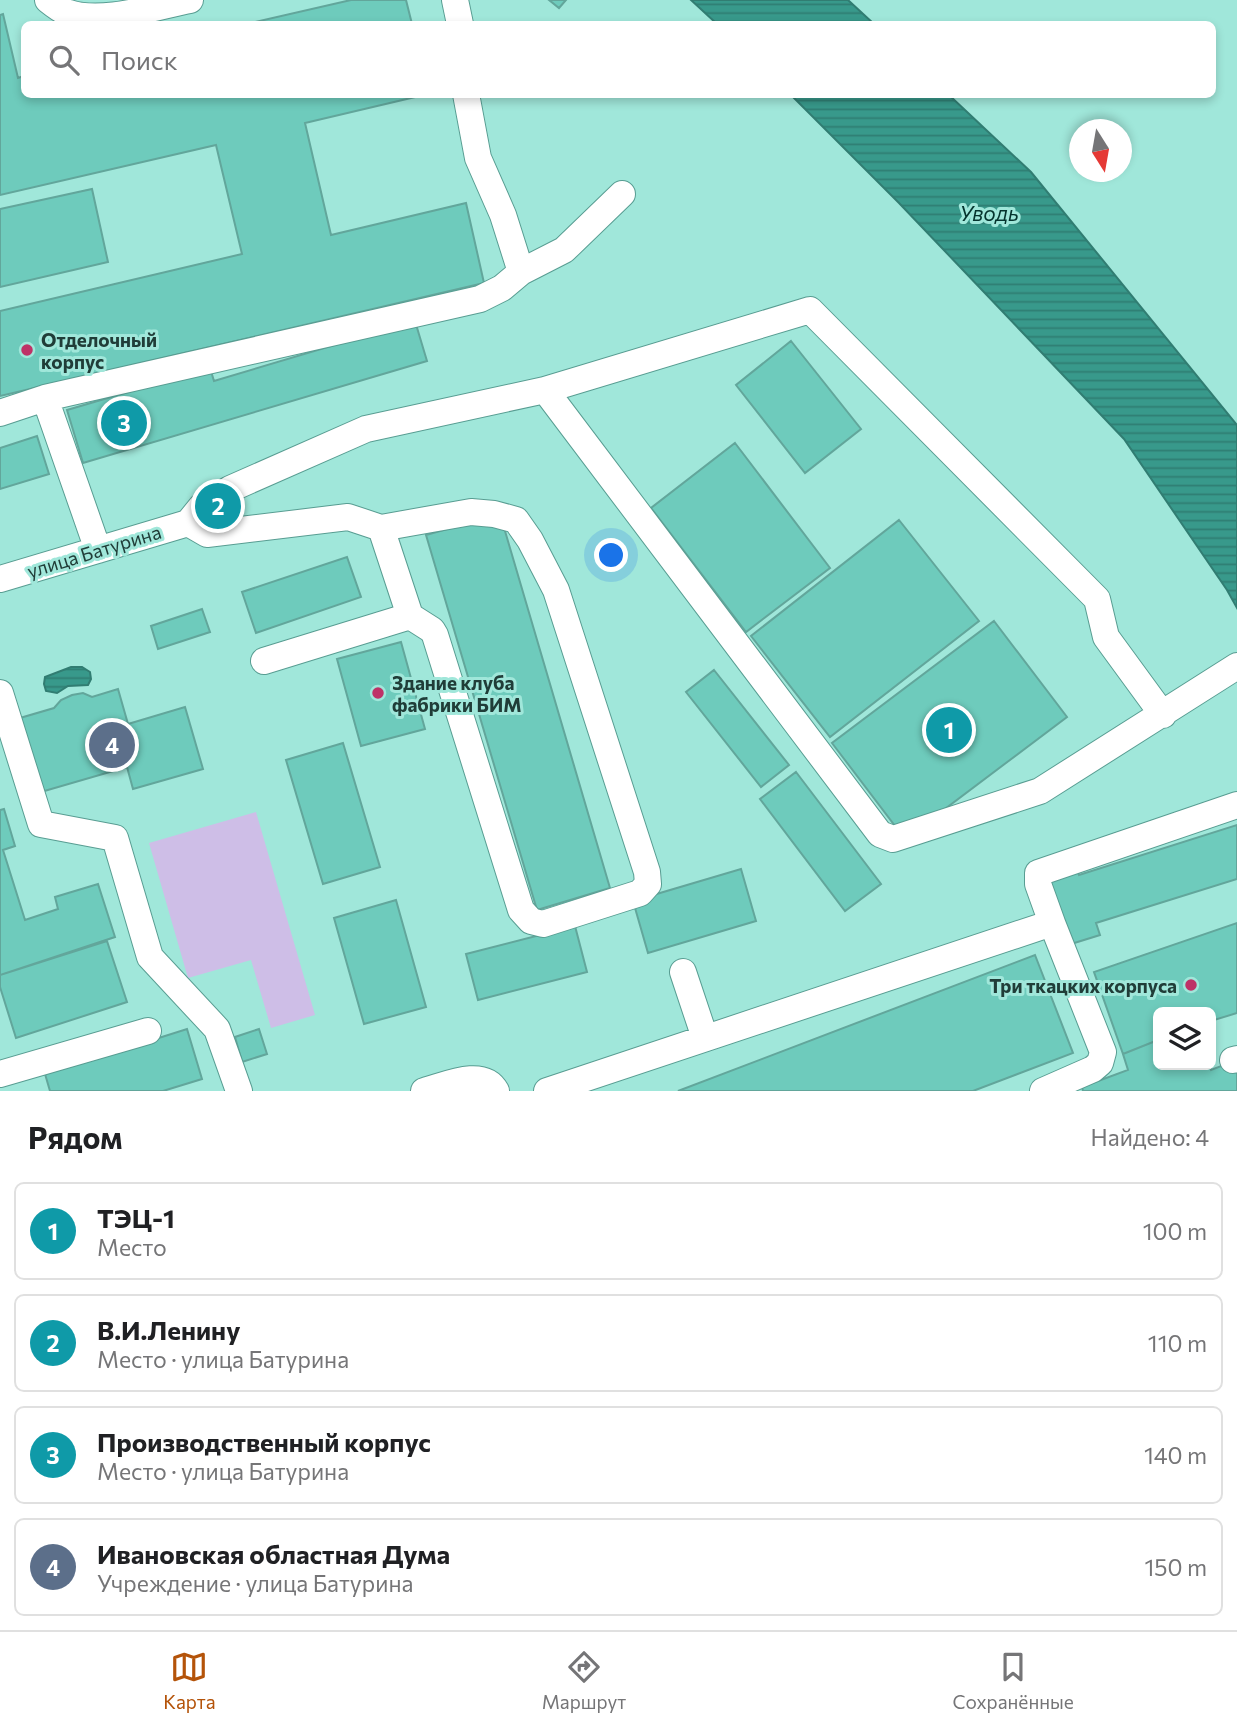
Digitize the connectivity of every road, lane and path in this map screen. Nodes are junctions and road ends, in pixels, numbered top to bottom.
1 (48, 0) edge
2 (190, 0) edge
3 (455, 0) edge
4 (459, 21) edge
5 (467, 98) edge
6 (622, 194) dead end
7 (521, 272) junction
8 (545, 390) junction
9 (45, 398) junction
10 (0, 413) edge
11 (188, 523) junction
12 (381, 528) junction
13 (98, 550) junction
14 (0, 579) edge
15 (410, 616) junction
16 (264, 661) dead end
17 (1237, 666) edge
18 (0, 694) edge
19 (1163, 715) junction
20 (1237, 805) edge
21 (1052, 923) junction
22 (684, 972) dead end
23 (148, 1031) dead end
24 (705, 1038) junction
25 (0, 1074) edge
26 (239, 1091) edge
27 (424, 1091) edge
28 (496, 1091) edge
29 (547, 1091) edge
30 (1042, 1091) edge

1 - 2 street
3 - 4 street
5 - 7 street
6 - 7 street
7 - 9 street
8 - 11 street
8 - 19 street
8 - 19 street
9 - 10 street
9 - 13 street
11 - 12 street
11 - 13 street, улица Батурина
12 - 15 street
12 - 15 street
13 - 14 street, улица Батурина
15 - 16 street
17 - 19 street
18 - 26 street
20 - 21 street
21 - 24 street
21 - 30 street
22 - 24 street
23 - 25 street
24 - 29 street
27 - 28 street

